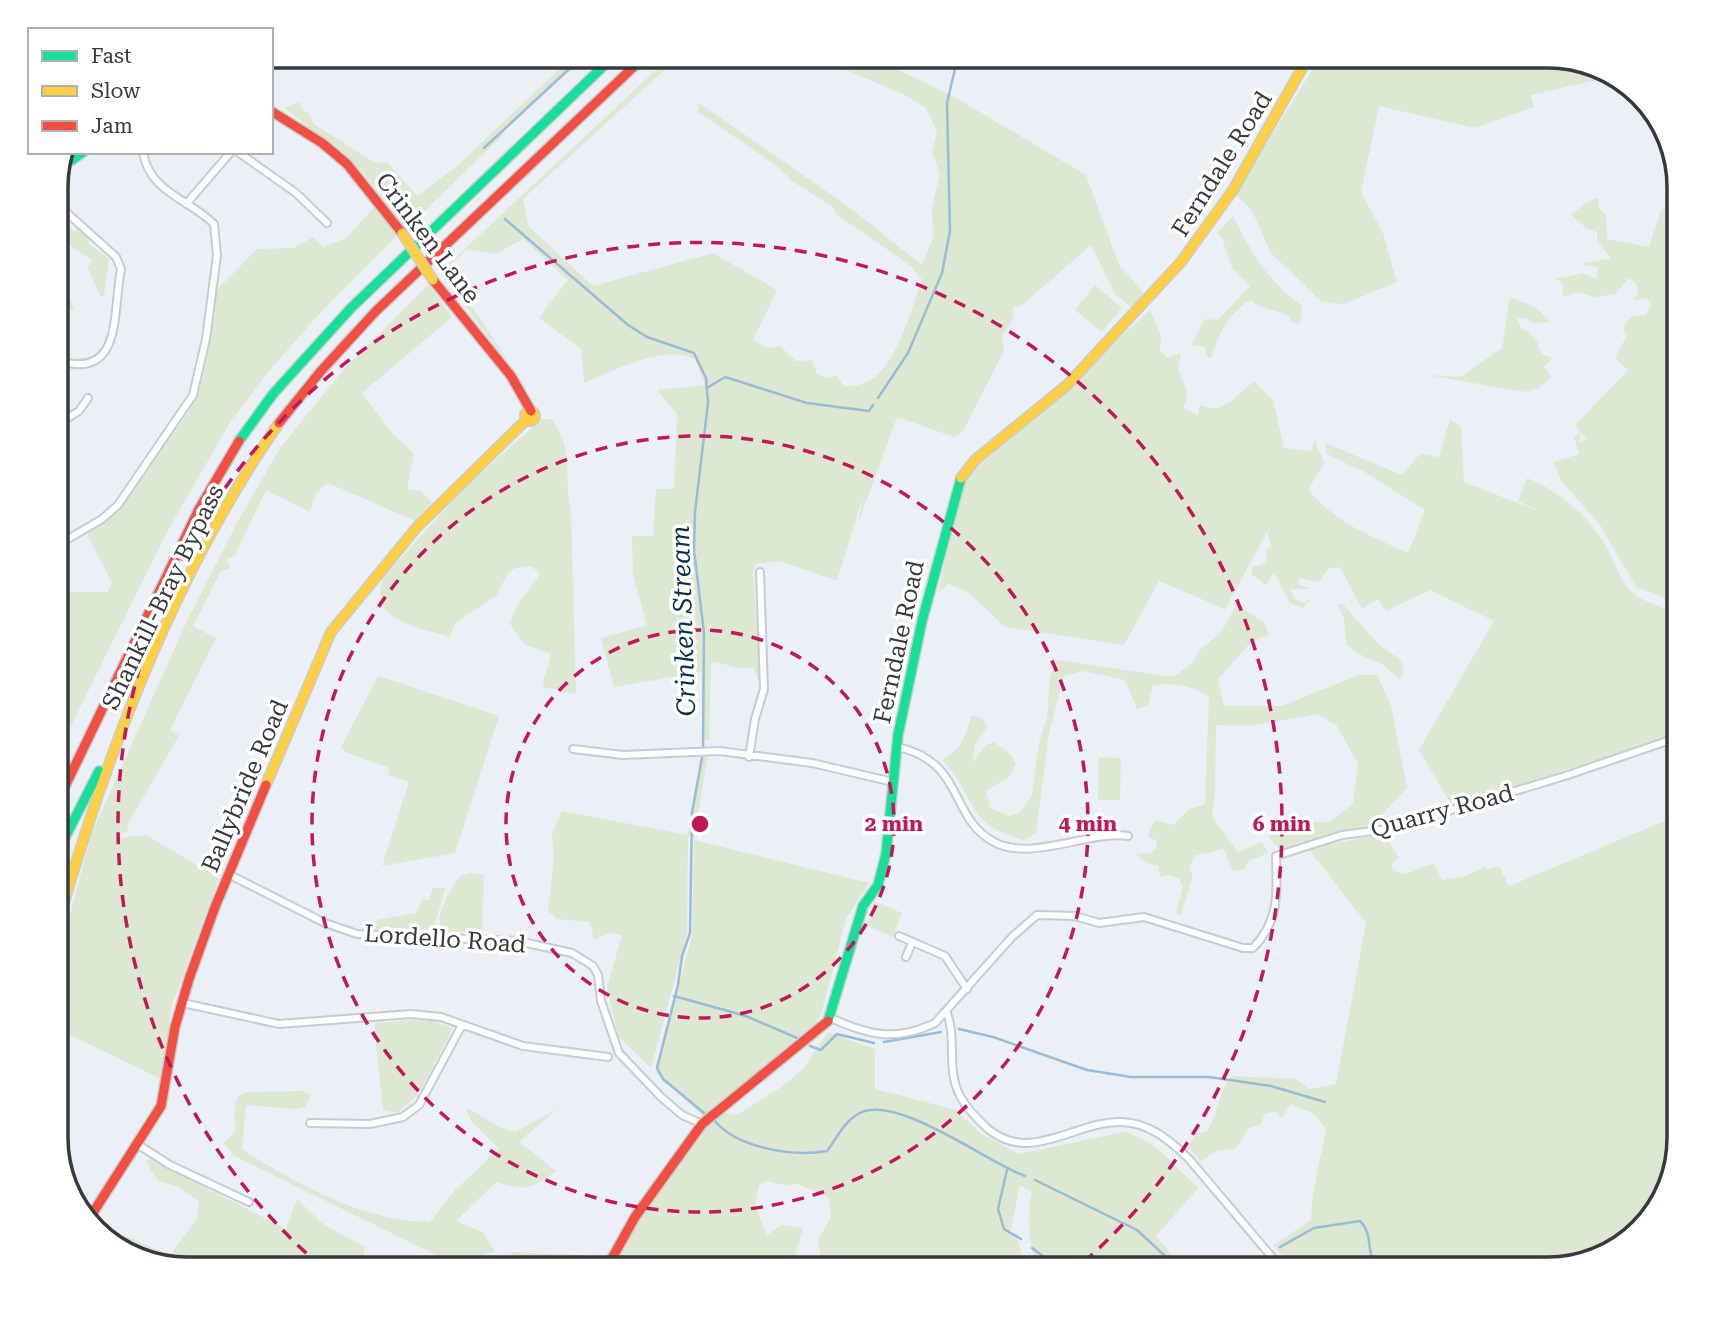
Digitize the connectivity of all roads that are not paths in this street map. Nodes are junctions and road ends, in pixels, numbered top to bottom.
1 (601, 68) edge
2 (632, 68) edge
3 (1302, 68) edge
4 (273, 112) edge
5 (143, 154) edge
6 (229, 154) edge
7 (241, 154) edge
8 (186, 204) junction
9 (69, 215) edge
10 (327, 223) dead end
11 (69, 363) edge
12 (88, 398) dead end
13 (529, 415) joint
14 (69, 417) edge
15 (69, 538) edge
16 (760, 572) dead end
17 (122, 724) junction
18 (1667, 741) edge
19 (898, 747) junction
20 (573, 749) dead end
21 (749, 757) junction
22 (69, 778) edge
23 (893, 782) junction
24 (69, 829) edge
25 (1128, 836) dead end
26 (230, 875) junction
27 (69, 884) edge
28 (899, 936) dead end
29 (912, 942) junction
30 (906, 957) dead end
31 (967, 989) junction
32 (183, 1003) junction
33 (947, 1013) junction
34 (831, 1018) junction
35 (462, 1025) junction
36 (608, 1056) dead end
37 (310, 1123) dead end
38 (702, 1124) junction
39 (137, 1144) junction
40 (249, 1202) dead end
41 (94, 1211) edge
42 (613, 1257) edge
43 (1272, 1257) edge

1 - 22 main road, Shankill-Bray Bypass
2 - 17 main road, Shankill-Bray Bypass
3 - 19 main road, Ferndale Road
4 - 13 main road, Crinken Lane, bridge
5 - 8 street
6 - 8 street
7 - 10 street
8 - 15 street
9 - 11 street
12 - 14 street
13 - 26 main road, Ballybride Road
16 - 21 street
17 - 24 main road
17 - 27 main road, Shankill-Bray Bypass
18 - 31 street, Quarry Road
19 - 23 main road, Ferndale Road
19 - 25 street
20 - 21 street
21 - 23 street
23 - 34 main road, Ferndale Road
26 - 32 main road, Ballybride Road
26 - 38 street, Lordello Road
28 - 29 street
29 - 30 street
29 - 31 street
31 - 33 street, Quarry Road
32 - 35 street
32 - 39 main road, Ballybride Road
33 - 34 street, Quarry Road
33 - 43 street
34 - 38 main road
35 - 36 street
35 - 37 street
38 - 42 main road
39 - 40 street
39 - 41 main road, Ballybride Road

